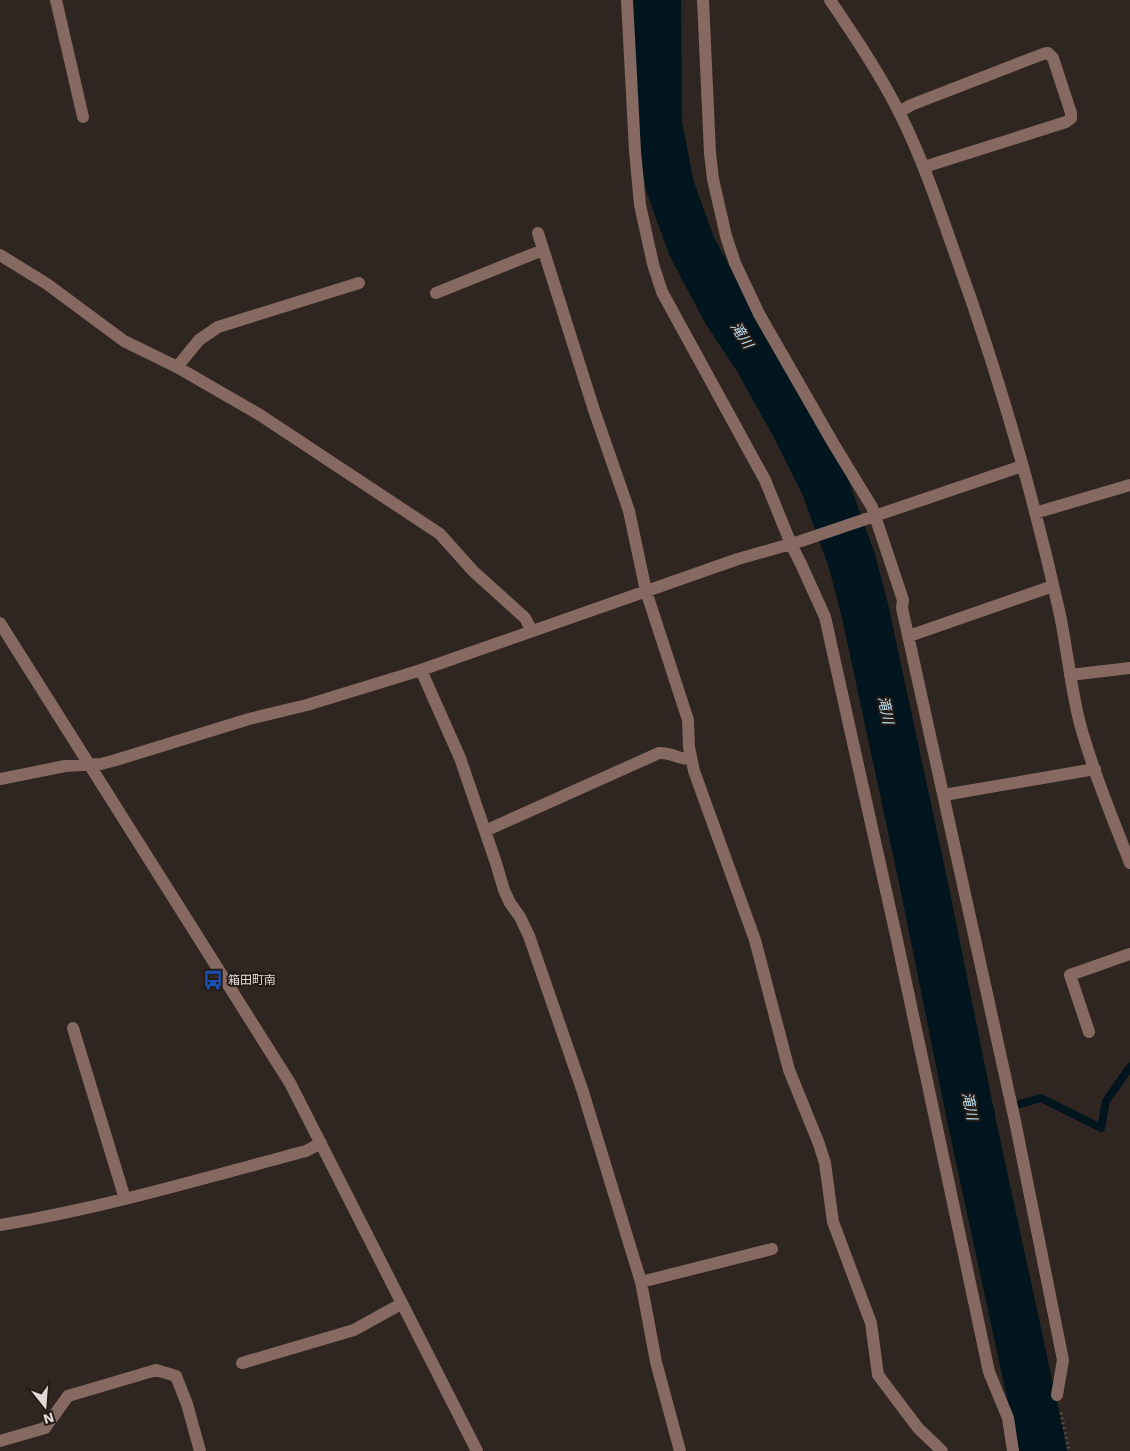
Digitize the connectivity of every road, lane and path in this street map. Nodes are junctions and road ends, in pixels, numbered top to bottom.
1 (56, 0) edge
2 (627, 0) edge
3 (703, 0) edge
4 (830, 0) edge
5 (898, 112) junction
6 (83, 117) dead end
7 (924, 167) junction
8 (538, 233) dead end
9 (543, 250) junction
10 (0, 255) edge
11 (359, 283) dead end
12 (436, 293) dead end
13 (177, 367) junction
14 (1022, 466) junction
15 (1130, 485) edge
16 (1035, 513) junction
17 (872, 517) junction
18 (796, 543) junction
19 (1053, 586) junction
20 (646, 591) junction
21 (0, 623) edge
22 (532, 631) junction
23 (909, 636) junction
24 (1130, 668) edge
25 (421, 670) junction
26 (1070, 675) junction
27 (691, 759) junction
28 (89, 764) junction
29 (1095, 769) junction
30 (0, 779) edge
31 (944, 796) junction
32 (485, 831) junction
33 (1130, 863) edge
34 (1130, 954) edge
35 (73, 1028) dead end
36 (1089, 1032) dead end
37 (321, 1143) junction
38 (125, 1199) junction
39 (0, 1225) edge
40 (772, 1249) dead end
41 (641, 1282) junction
42 (401, 1304) junction
43 (242, 1363) dead end
44 (1057, 1395) joint
45 (0, 1441) edge
46 (200, 1451) edge
47 (477, 1451) edge
48 (680, 1451) edge
49 (942, 1451) edge
50 (1014, 1451) edge
51 (1069, 1451) edge

1 - 6 street
2 - 18 street
3 - 17 street
4 - 5 street
5 - 7 street
5 - 7 street
7 - 14 street
8 - 9 street
9 - 12 street
9 - 20 street
10 - 13 street
11 - 13 street
13 - 22 street
14 - 16 street
14 - 17 street
15 - 16 street
16 - 19 street
17 - 18 street
17 - 23 street
18 - 20 street
18 - 50 street
19 - 23 street
19 - 26 street
20 - 22 street
20 - 27 street
21 - 28 street
22 - 25 street
23 - 31 street
24 - 26 street
25 - 28 street
25 - 32 street
26 - 29 street
27 - 32 street
27 - 49 street
28 - 30 street
28 - 37 street
29 - 31 street
29 - 33 street
31 - 44 street
32 - 41 street
34 - 36 street
35 - 38 street
37 - 38 street
37 - 42 street
38 - 39 street
40 - 41 street
41 - 48 street
42 - 43 street
42 - 47 street
44 - 51 path
45 - 46 street

